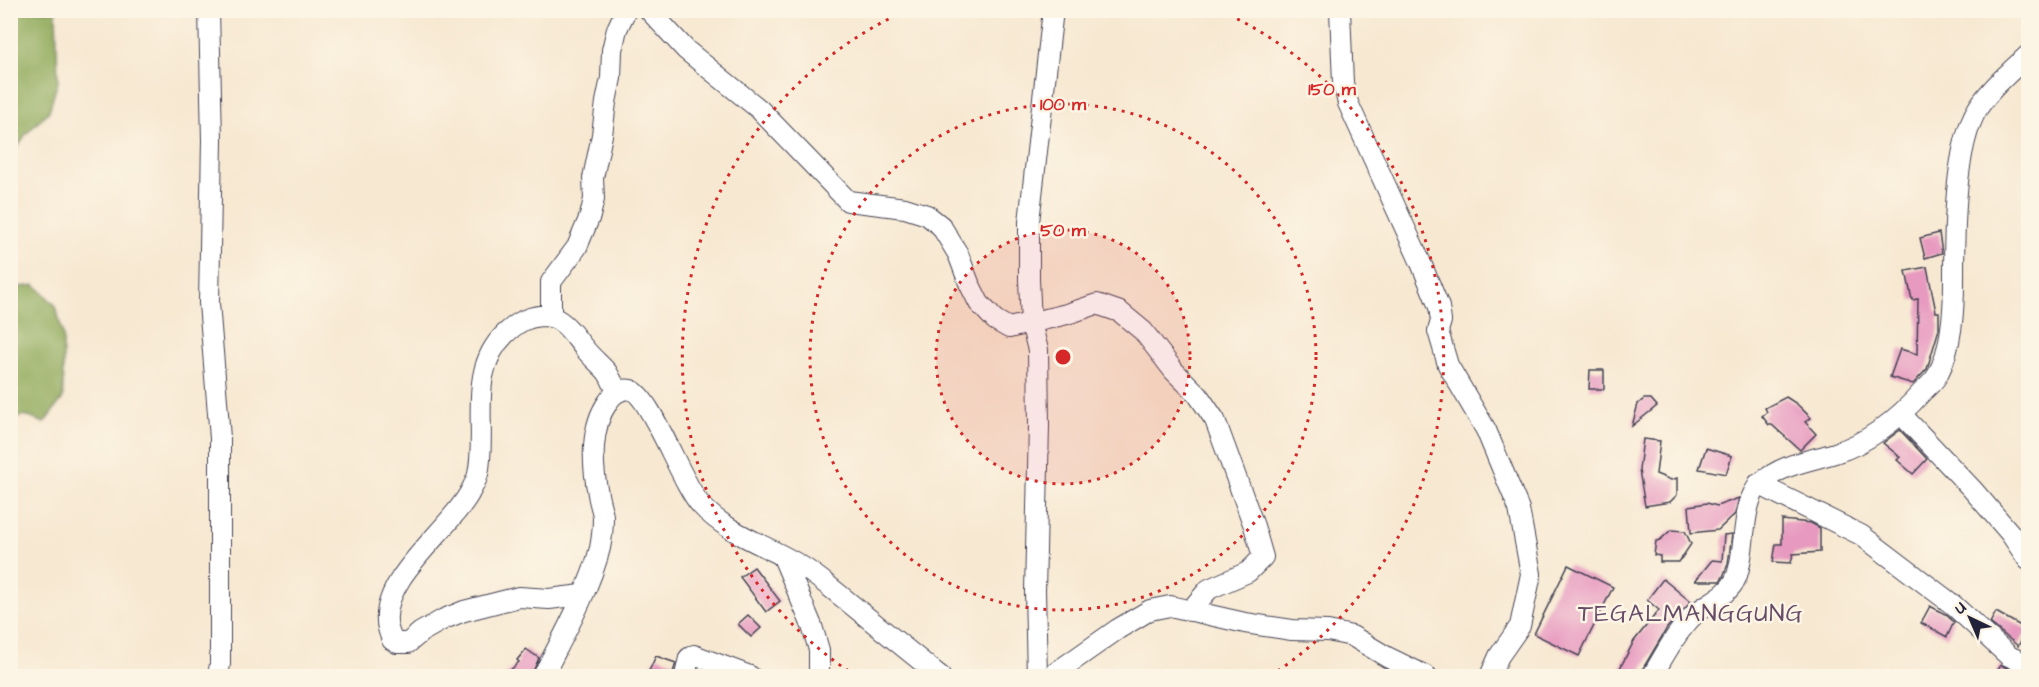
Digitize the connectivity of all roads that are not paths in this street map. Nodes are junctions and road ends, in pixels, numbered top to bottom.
1 (208, 10) edge
2 (626, 10) edge
3 (649, 10) edge
4 (1053, 10) edge
5 (1340, 10) edge
6 (2028, 55) edge
7 (551, 317) junction
8 (1031, 323) junction
9 (618, 392) junction
10 (1901, 414) junction
11 (1758, 484) junction
12 (783, 556) junction
13 (2028, 560) edge
14 (582, 595) junction
15 (1190, 611) junction
16 (2028, 665) edge
17 (218, 676) edge
18 (543, 676) edge
19 (685, 676) edge
20 (750, 676) edge
21 (819, 676) edge
22 (940, 676) edge
23 (1037, 676) edge
24 (1051, 676) edge
25 (1426, 676) edge
26 (1490, 676) edge
27 (1653, 676) edge

1 - 17 street
2 - 7 street
3 - 8 street
4 - 8 street
5 - 26 street
6 - 10 street
7 - 9 street
7 - 14 street
8 - 15 street
8 - 23 street
9 - 12 street
9 - 14 street
10 - 11 street
10 - 13 street
11 - 16 street
11 - 27 street
12 - 21 street
12 - 22 street
14 - 18 street
15 - 24 street
15 - 25 street
19 - 20 street

